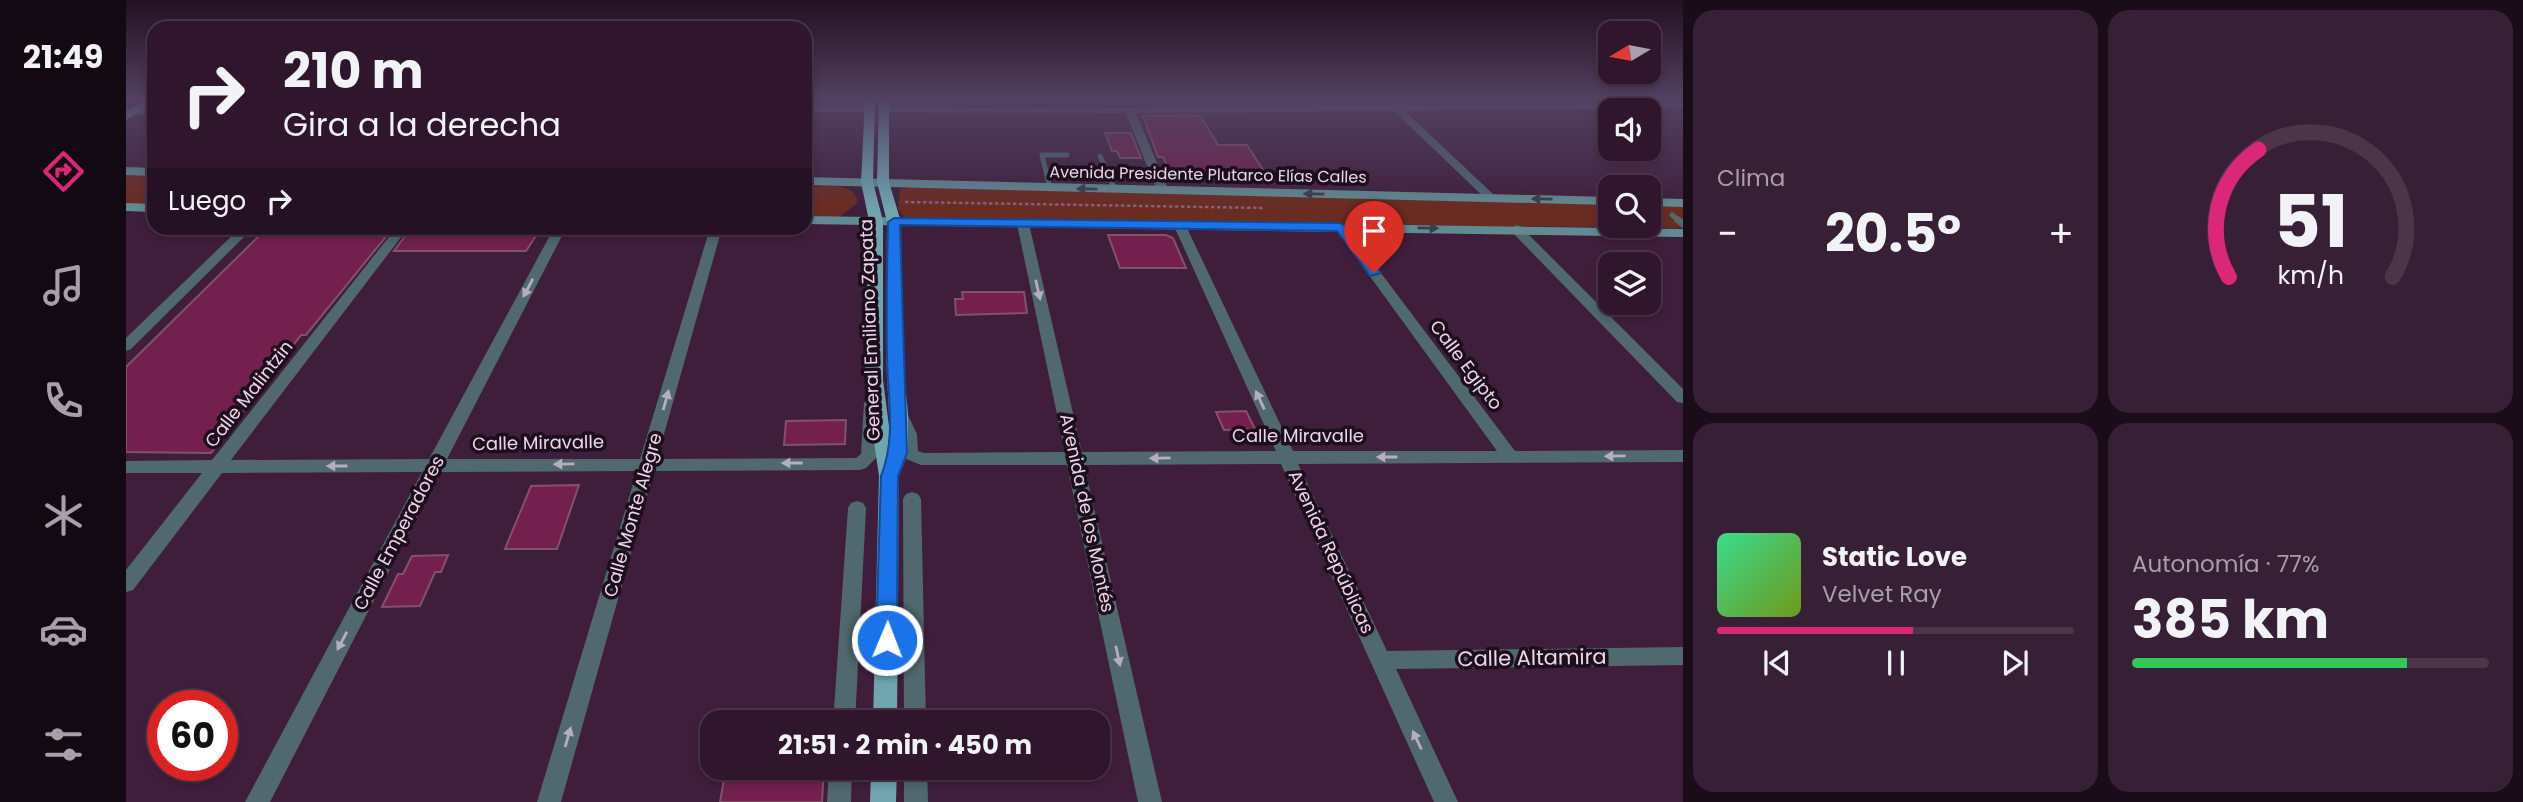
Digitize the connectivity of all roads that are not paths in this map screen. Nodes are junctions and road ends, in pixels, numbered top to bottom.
1 (869, 136) edge
2 (884, 136) edge
3 (1140, 136) edge
4 (1427, 136) edge
5 (1067, 155) dead end
6 (1100, 156) dead end
7 (126, 171) edge
8 (147, 172) edge
9 (812, 181) edge
10 (867, 182) junction
11 (883, 182) junction
12 (1050, 188) junction
13 (1115, 190) junction
14 (1161, 191) junction
15 (1491, 198) junction
16 (1598, 201) edge
17 (1661, 202) edge
18 (1683, 203) edge
19 (126, 207) edge
20 (147, 208) edge
21 (1672, 215) dead end
22 (812, 220) edge
23 (885, 221) junction
24 (1023, 224) junction
25 (1683, 224) edge
26 (1177, 226) junction
27 (1340, 227) junction
28 (1516, 229) junction
29 (1683, 233) edge
30 (240, 235) edge
31 (397, 235) edge
32 (555, 235) edge
33 (714, 235) edge
34 (126, 346) edge
35 (874, 380) junction
36 (1683, 398) edge
37 (899, 414) junction
38 (1286, 456) junction
39 (1683, 456) edge
40 (1511, 457) junction
41 (1075, 459) junction
42 (648, 463) junction
43 (218, 466) junction
44 (434, 466) junction
45 (126, 467) edge
46 (889, 476) junction
47 (912, 499) dead end
48 (857, 508) dead end
49 (126, 584) edge
50 (1683, 656) edge
51 (1381, 660) junction
52 (845, 710) edge
53 (885, 710) edge
54 (915, 710) edge
55 (840, 780) edge
56 (884, 780) edge
57 (915, 780) edge
58 (257, 802) edge
59 (549, 802) edge
60 (839, 802) edge
61 (883, 802) edge
62 (916, 802) edge
63 (1150, 802) edge
64 (1446, 802) edge

1 - 10 main road, General Emiliano Zapata
2 - 11 main road, General Emiliano Zapata
3 - 14 street
4 - 15 street
5 - 12 lane
6 - 13 lane
7 - 8 main road
9 - 10 main road, Avenida Presidente Plutarco Elías Calles
10 - 11 main road, Avenida Presidente Plutarco Elías Calles
10 - 23 main road, General Emiliano Zapata
11 - 12 main road, Avenida Presidente Plutarco Elías Calles
11 - 23 main road, General Emiliano Zapata
13 -> 12 main road, Avenida Presidente Plutarco Elías Calles
13 - 14 main road, Avenida Presidente Plutarco Elías Calles
15 -> 14 main road, Avenida Presidente Plutarco Elías Calles
16 -> 15 main road, Avenida Presidente Plutarco Elías Calles
17 - 18 main road
19 - 20 main road
21 - 25 lane
22 - 23 main road
23 - 24 main road
23 - 35 main road, General Emiliano Zapata
23 - 37 main road, General Emiliano Zapata
24 - 26 main road
24 -> 41 street, Avenida de los Montés
26 - 27 main road
38 -> 26 street, Avenida Repúblicas
27 -> 28 main road
27 - 40 street, Calle Egipto
28 - 29 main road
28 - 36 street
30 - 34 street
31 - 43 street, Calle Malintzin
32 -> 44 street, Calle Emperadores
42 -> 33 street, Calle Monte Alegre
35 -> 42 street, Calle Miravalle
35 - 46 main road, General Emiliano Zapata
37 - 41 street, Calle Miravalle
37 - 46 main road, General Emiliano Zapata
40 -> 38 street, Calle Miravalle
38 -> 41 street, Calle Miravalle
38 - 51 street, Avenida Repúblicas
39 -> 40 street, Calle Miravalle
41 -> 63 street, Avenida de los Montés
42 -> 44 street, Calle Miravalle
59 -> 42 street, Calle Monte Alegre
44 -> 43 street, Calle Miravalle
43 - 45 street, Calle Miravalle
43 - 49 street, Calle Malintzin
44 -> 58 street, Calle Emperadores
46 - 53 main road, General Emiliano Zapata
47 - 54 street
48 - 52 street
50 - 51 street, Calle Altamira
64 -> 51 street, Avenida Repúblicas
55 - 60 street
56 - 61 main road
57 - 62 street

